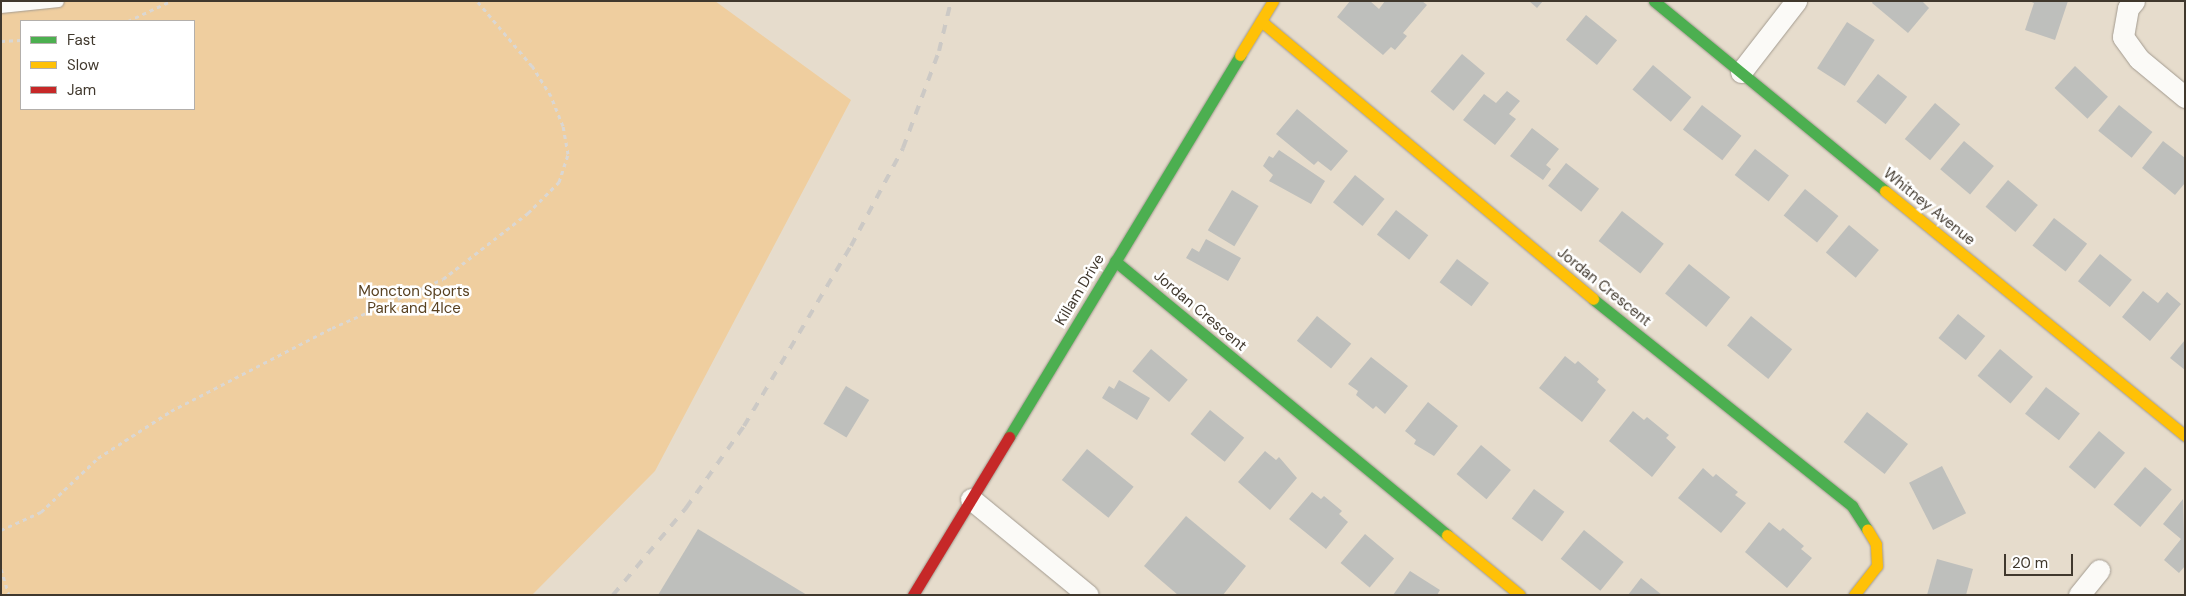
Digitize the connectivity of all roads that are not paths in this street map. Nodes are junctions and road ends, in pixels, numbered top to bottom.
1 (58, 1) edge
2 (1272, 1) edge
3 (1654, 1) edge
4 (1796, 1) edge
5 (2134, 1) edge
6 (1, 7) edge
7 (1261, 21) junction
8 (1740, 72) junction
9 (2185, 97) edge
10 (1115, 261) junction
11 (2185, 436) edge
12 (971, 499) junction
13 (2099, 570) dead end
14 (913, 595) edge
15 (1088, 595) edge
16 (1520, 595) edge
17 (1854, 595) edge
18 (2080, 595) edge

1 - 6 lane
2 - 7 street, Killam Drive
3 - 8 street, Whitney Avenue
4 - 8 street
5 - 9 street
7 - 10 street, Killam Drive
7 - 17 street, Jordan Crescent
8 - 11 street, Whitney Avenue
10 - 12 street, Killam Drive
10 - 16 street, Jordan Crescent
12 - 14 street, Killam Drive
12 - 15 street
13 - 18 street

